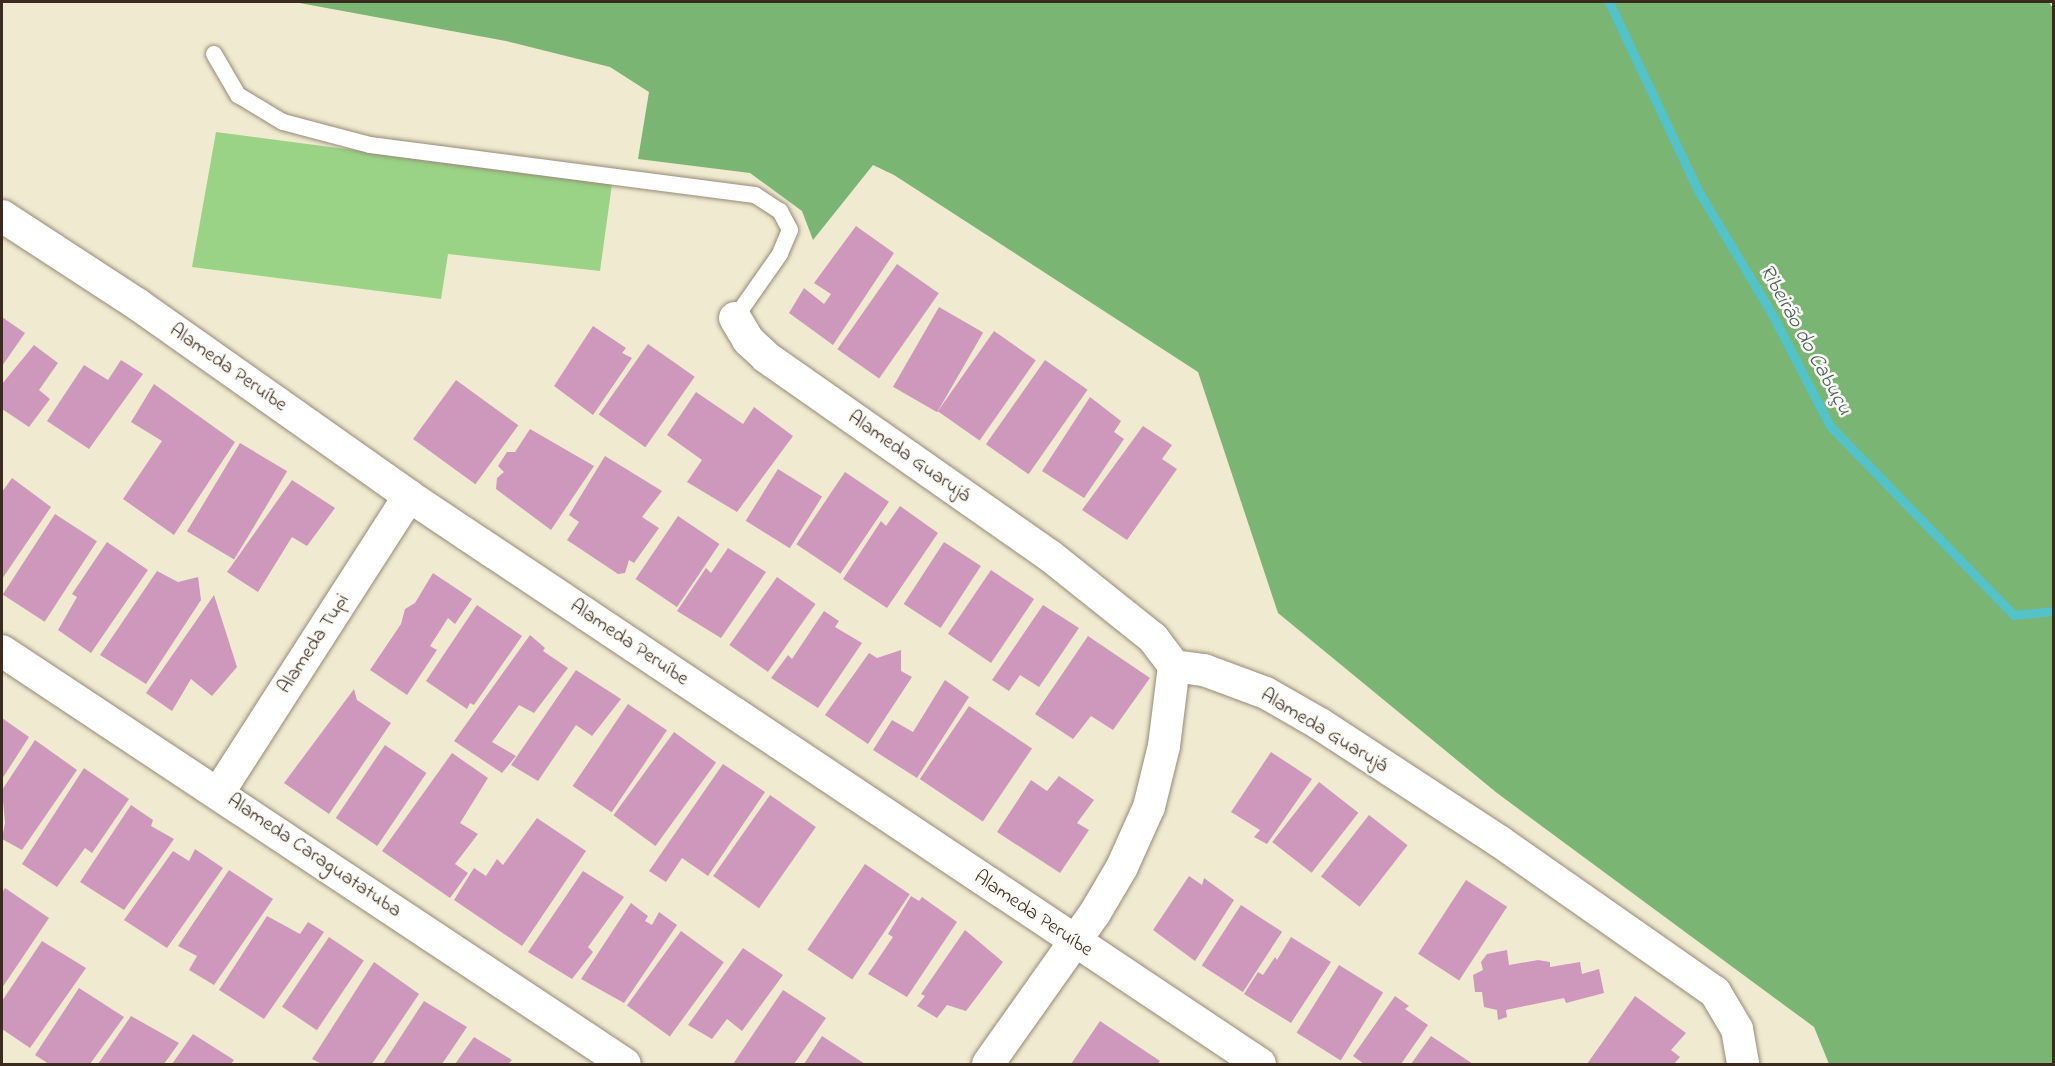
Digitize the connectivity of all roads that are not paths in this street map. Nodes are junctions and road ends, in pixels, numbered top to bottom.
1 (214, 54) dead end
2 (2, 216) edge
3 (735, 318) joint
4 (409, 496) junction
5 (2, 651) edge
6 (1174, 666) junction
7 (219, 792) junction
8 (1075, 942) junction
9 (625, 1065) edge
10 (988, 1065) edge
11 (1260, 1065) edge
12 (1743, 1065) edge

1 - 3 lane
2 - 4 street, Alameda Peruíbe
3 - 6 street, Alameda Guarujá
4 - 7 street, Alameda Tupi
4 - 8 street, Alameda Peruíbe
5 - 7 street, Alameda Caraguatatuba
6 - 8 street
6 - 12 street, Alameda Guarujá
7 - 9 street, Alameda Caraguatatuba
8 - 10 street
8 - 11 street, Alameda Peruíbe

